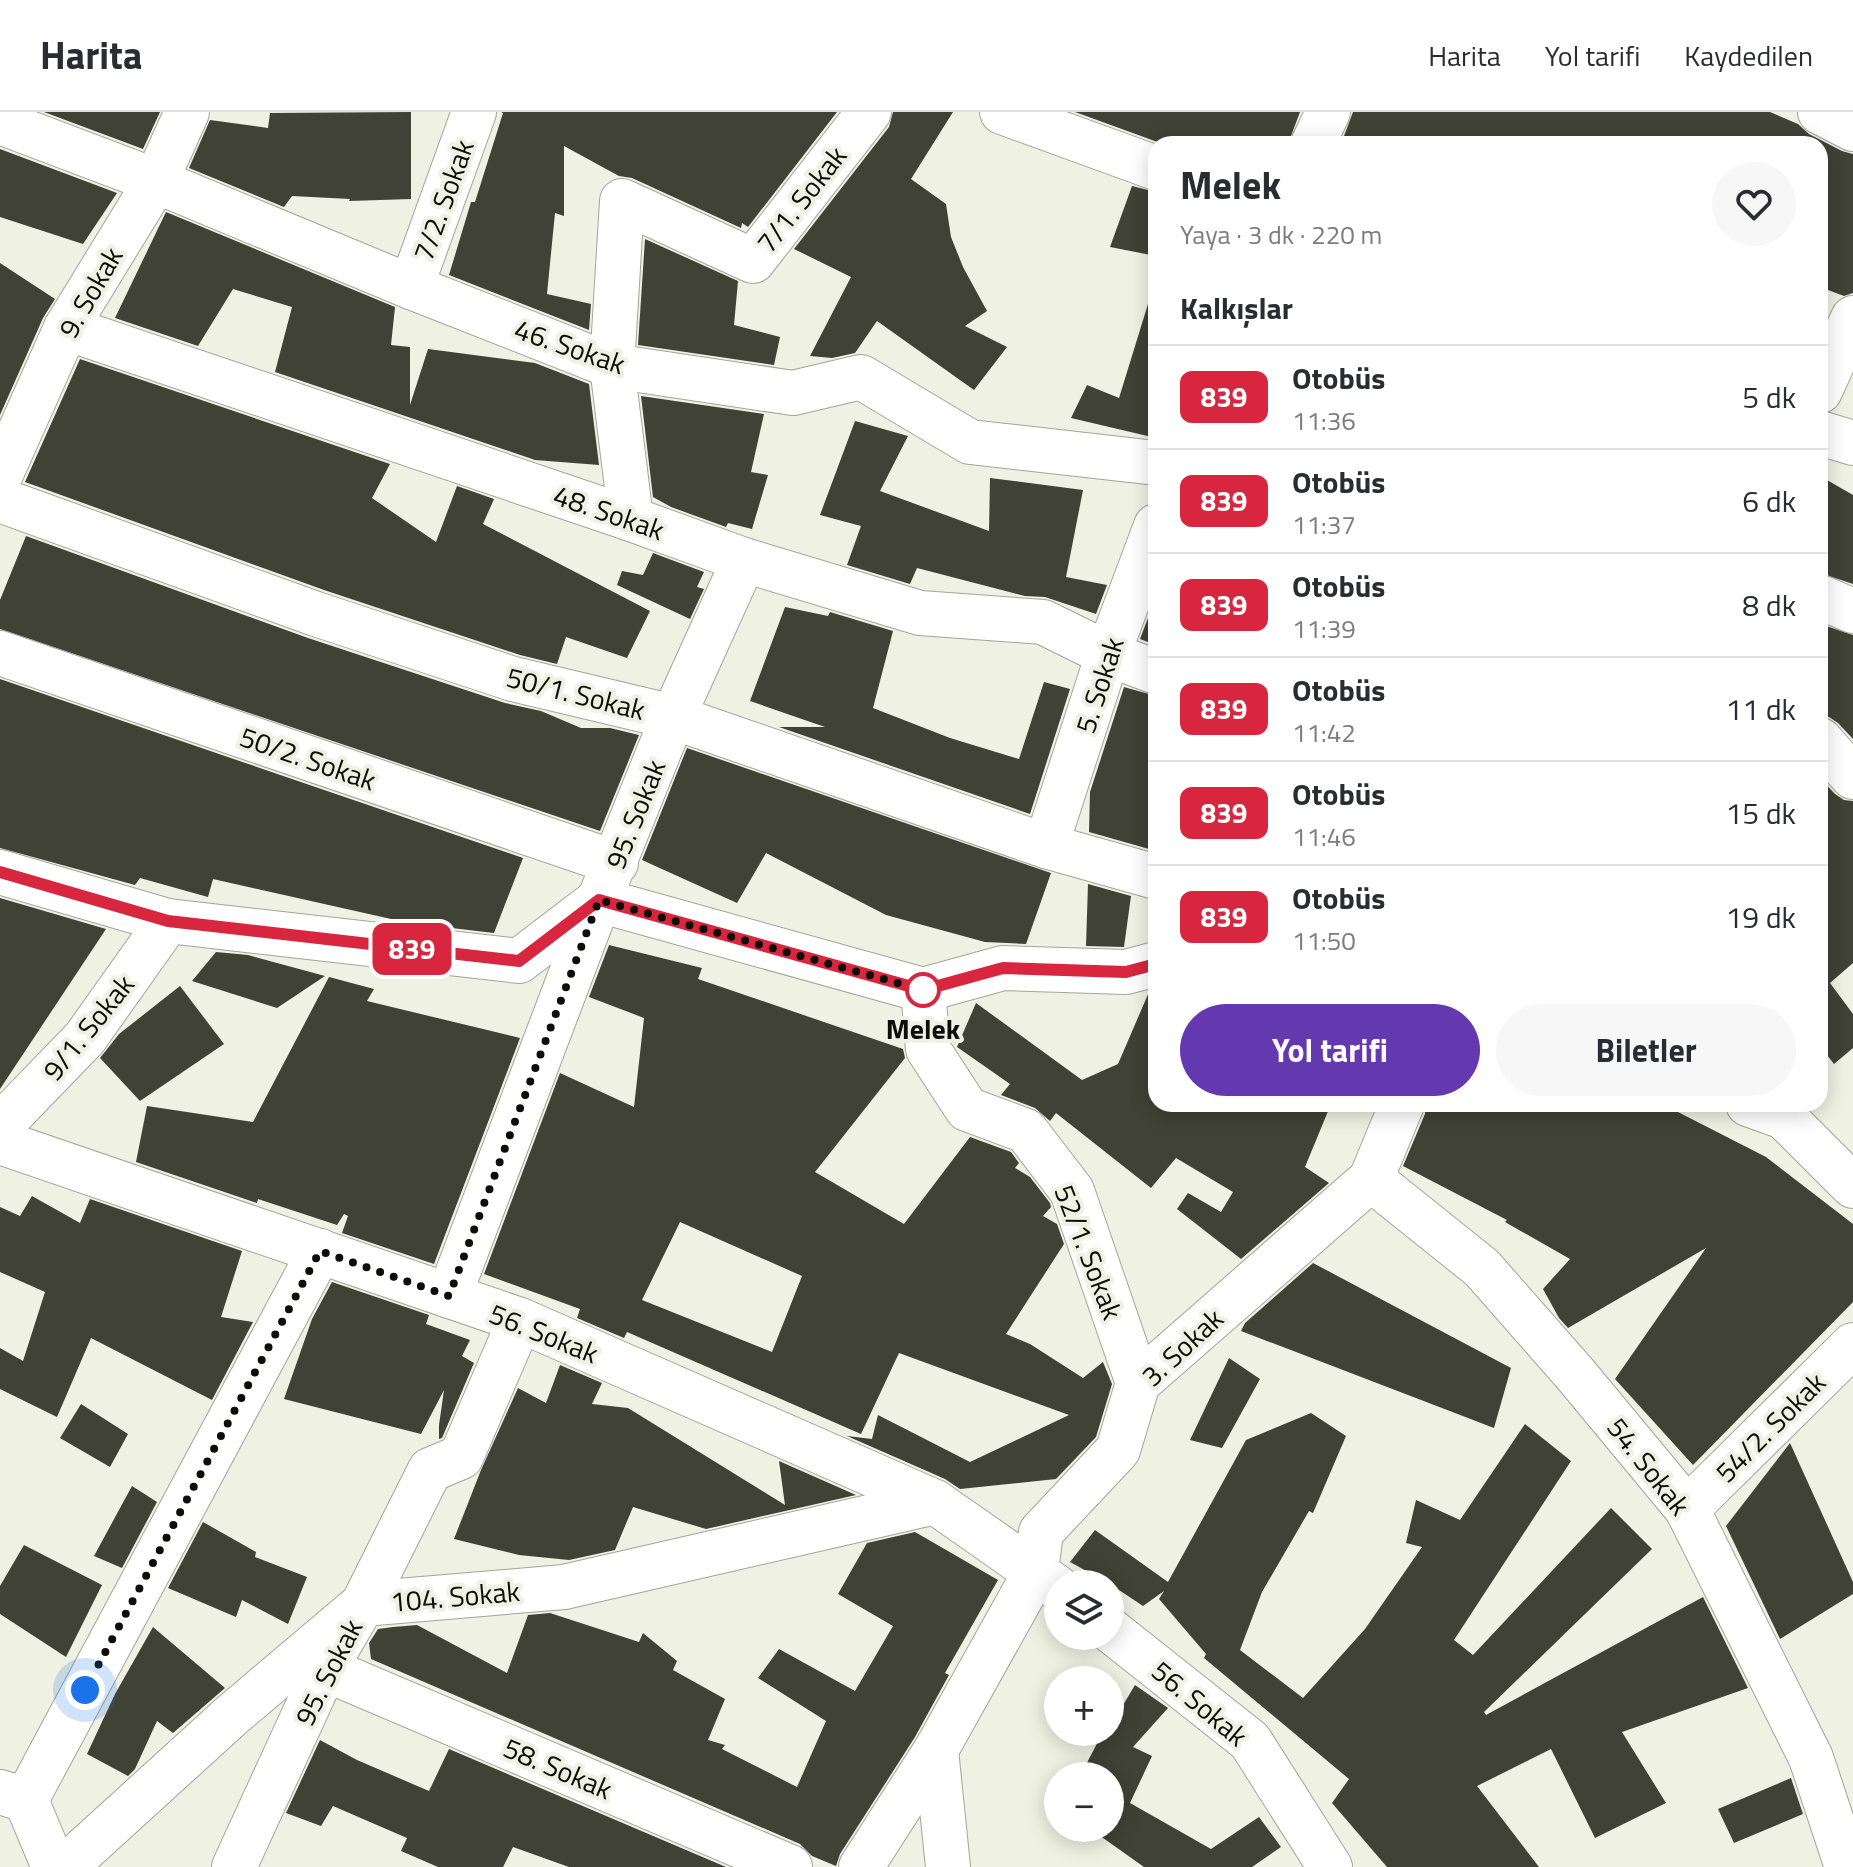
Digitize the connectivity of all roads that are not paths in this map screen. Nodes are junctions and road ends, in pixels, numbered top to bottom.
1 (187, 112) edge
2 (474, 112) edge
3 (869, 112) edge
4 (1002, 112) edge
5 (1328, 112) edge
6 (0, 122) edge
7 (1317, 136) edge
8 (1148, 165) edge
9 (156, 181) junction
10 (411, 287) junction
11 (1853, 318) edge
12 (66, 328) junction
13 (612, 366) junction
14 (1828, 373) edge
15 (1828, 435) edge
16 (1853, 443) edge
17 (1148, 462) edge
18 (0, 476) edge
19 (0, 500) edge
20 (631, 519) junction
21 (1148, 547) edge
22 (744, 560) junction
23 (1828, 600) edge
24 (1853, 611) edge
25 (0, 653) edge
26 (1108, 654) junction
27 (1148, 669) edge
28 (673, 717) junction
29 (1828, 749) edge
30 (1853, 777) edge
31 (1046, 846) junction
32 (0, 872) edge
33 (1148, 875) edge
34 (607, 881) junction
35 (168, 921) junction
36 (1148, 966) edge
37 (923, 990) junction
38 (1399, 1112) edge
39 (1770, 1112) edge
40 (0, 1126) edge
41 (0, 1142) edge
42 (1371, 1179) junction
43 (1853, 1186) edge
44 (320, 1251) junction
45 (449, 1296) junction
46 (520, 1320) junction
47 (1853, 1345) edge
48 (1138, 1383) junction
49 (935, 1502) junction
50 (1687, 1509) junction
51 (1046, 1570) edge
52 (1044, 1577) edge
53 (1044, 1584) edge
54 (363, 1604) junction
55 (1124, 1641) edge
56 (325, 1669) junction
57 (936, 1750) junction
58 (1837, 1790) edge
59 (13, 1796) edge
60 (54, 1867) edge
61 (65, 1867) edge
62 (234, 1867) edge
63 (790, 1867) edge
64 (861, 1867) edge
65 (948, 1867) edge
66 (1330, 1867) edge
67 (1847, 1867) edge

1 - 9 street, 9. Sokak
2 - 10 street, 7/2. Sokak
3 - 13 street, 7/1. Sokak
4 - 8 street
5 - 7 street
6 - 9 street, 46. Sokak
9 - 10 street, 46. Sokak
9 - 12 street, 9. Sokak
10 - 13 street, 46. Sokak
11 - 14 street
12 - 18 street, 9. Sokak
12 - 20 street, 48. Sokak
13 - 17 street, 46. Sokak
13 - 20 street, 7/1. Sokak
15 - 16 street
19 - 28 street, 50/1. Sokak
20 - 22 street, 48. Sokak
21 - 26 street, 5. Sokak
22 - 26 street, 48. Sokak
22 - 28 street, 95. Sokak
23 - 24 street
25 - 34 street, 50/2. Sokak
26 - 27 street, 48. Sokak
26 - 31 street, 5. Sokak
28 - 31 street, 50/1. Sokak
28 - 34 street, 95. Sokak
29 - 30 street
31 - 33 street, 50/1. Sokak
32 - 35 street
34 - 35 street
34 - 37 street, 50/2. Sokak
34 - 45 street, 95. Sokak
35 - 40 street, 9/1. Sokak
36 - 37 street
37 - 48 street, 52/1. Sokak
38 - 42 street, 3. Sokak
39 - 43 street
41 - 44 street, 56. Sokak
42 - 48 street, 3. Sokak
42 - 50 street, 54. Sokak
44 - 45 street, 56. Sokak
44 - 59 street
45 - 46 street, 56. Sokak
46 - 49 street, 56. Sokak
46 - 54 street, 95. Sokak
47 - 50 street, 54/2. Sokak
48 - 51 street, 3. Sokak
49 - 52 street, 56. Sokak
49 - 54 street, 104. Sokak
50 - 58 street, 54. Sokak
53 - 57 street, 3. Sokak
54 - 56 street, 95. Sokak
54 - 61 street, 104. Sokak
55 - 66 street, 56. Sokak
56 - 62 street, 95. Sokak
56 - 63 street, 58. Sokak
57 - 64 street, 3. Sokak
57 - 65 street
58 - 67 street, 54. Sokak
59 - 60 street

